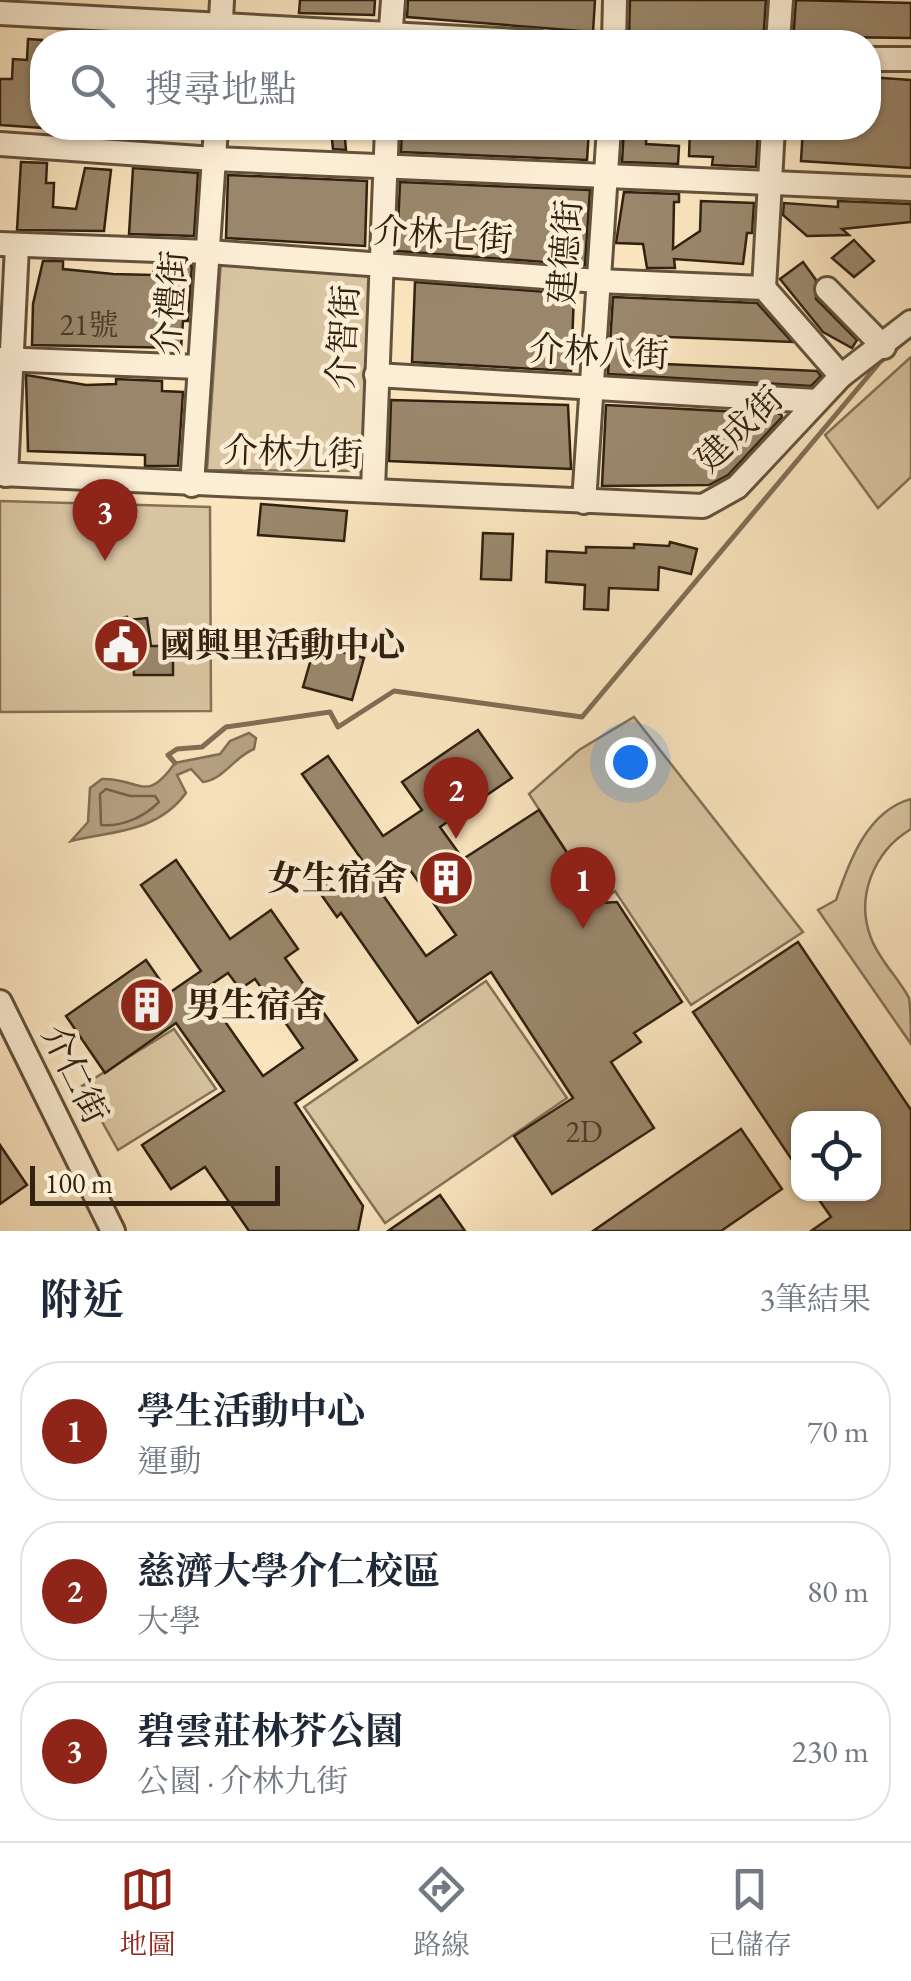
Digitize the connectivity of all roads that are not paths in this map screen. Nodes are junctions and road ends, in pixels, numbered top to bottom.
1 (222, 0) edge
2 (393, 0) edge
3 (616, 0) edge
4 (781, 0) edge
5 (11, 9) edge
6 (180, 30) edge
7 (220, 30) edge
8 (391, 30) edge
9 (615, 30) edge
10 (779, 30) edge
11 (881, 59) edge
12 (911, 59) edge
13 (215, 140) edge
14 (386, 140) edge
15 (608, 140) edge
16 (772, 140) edge
17 (0, 144) edge
18 (214, 159) junction
19 (384, 166) junction
20 (606, 178) junction
21 (770, 183) junction
22 (911, 189) edge
23 (9, 245) edge
24 (210, 252) junction
25 (382, 265) junction
26 (598, 281) junction
27 (764, 288) junction
28 (827, 289) dead end
29 (911, 322) edge
30 (884, 347) junction
31 (4, 360) edge
32 (200, 366) junction
33 (376, 375) junction
34 (841, 376) junction
35 (590, 387) junction
36 (817, 401) junction
37 (3, 474) edge
38 (192, 485) junction
39 (373, 489) junction
40 (584, 502) junction
41 (0, 1002) edge
42 (113, 1231) edge

1 - 7 street
2 - 8 street
3 - 9 street
4 - 10 street
5 - 6 street
11 - 12 street
13 - 18 street, 介禮街
14 - 19 street, 介智街
15 - 20 street, 建德街
16 - 21 street
17 - 18 street
18 - 19 street
18 - 24 street, 介禮街
19 - 20 street
19 - 25 street, 介智街
20 - 21 street
20 - 26 street, 建德街
21 - 22 street
21 - 27 street
23 - 24 street, 介林七街
23 - 31 street
24 - 25 street, 介林七街
24 - 32 street, 介禮街
25 - 26 street, 介林七街
25 - 33 street, 介智街
26 - 27 street, 介林七街
26 - 35 street, 建德街
27 - 34 street
28 - 30 street
29 - 30 street, 建成街
30 - 34 street, 建成街
31 - 32 street
31 - 37 street
32 - 38 street, 介禮街
33 - 35 street, 介林八街
33 - 39 street, 介智街
34 - 36 street, 建成街
35 - 36 street, 介林八街
35 - 40 street, 建德街
36 - 40 street, 建成街
37 - 38 street, 介林九街
38 - 39 street, 介林九街
39 - 40 street, 介林九街
41 - 42 street, 介仁街

